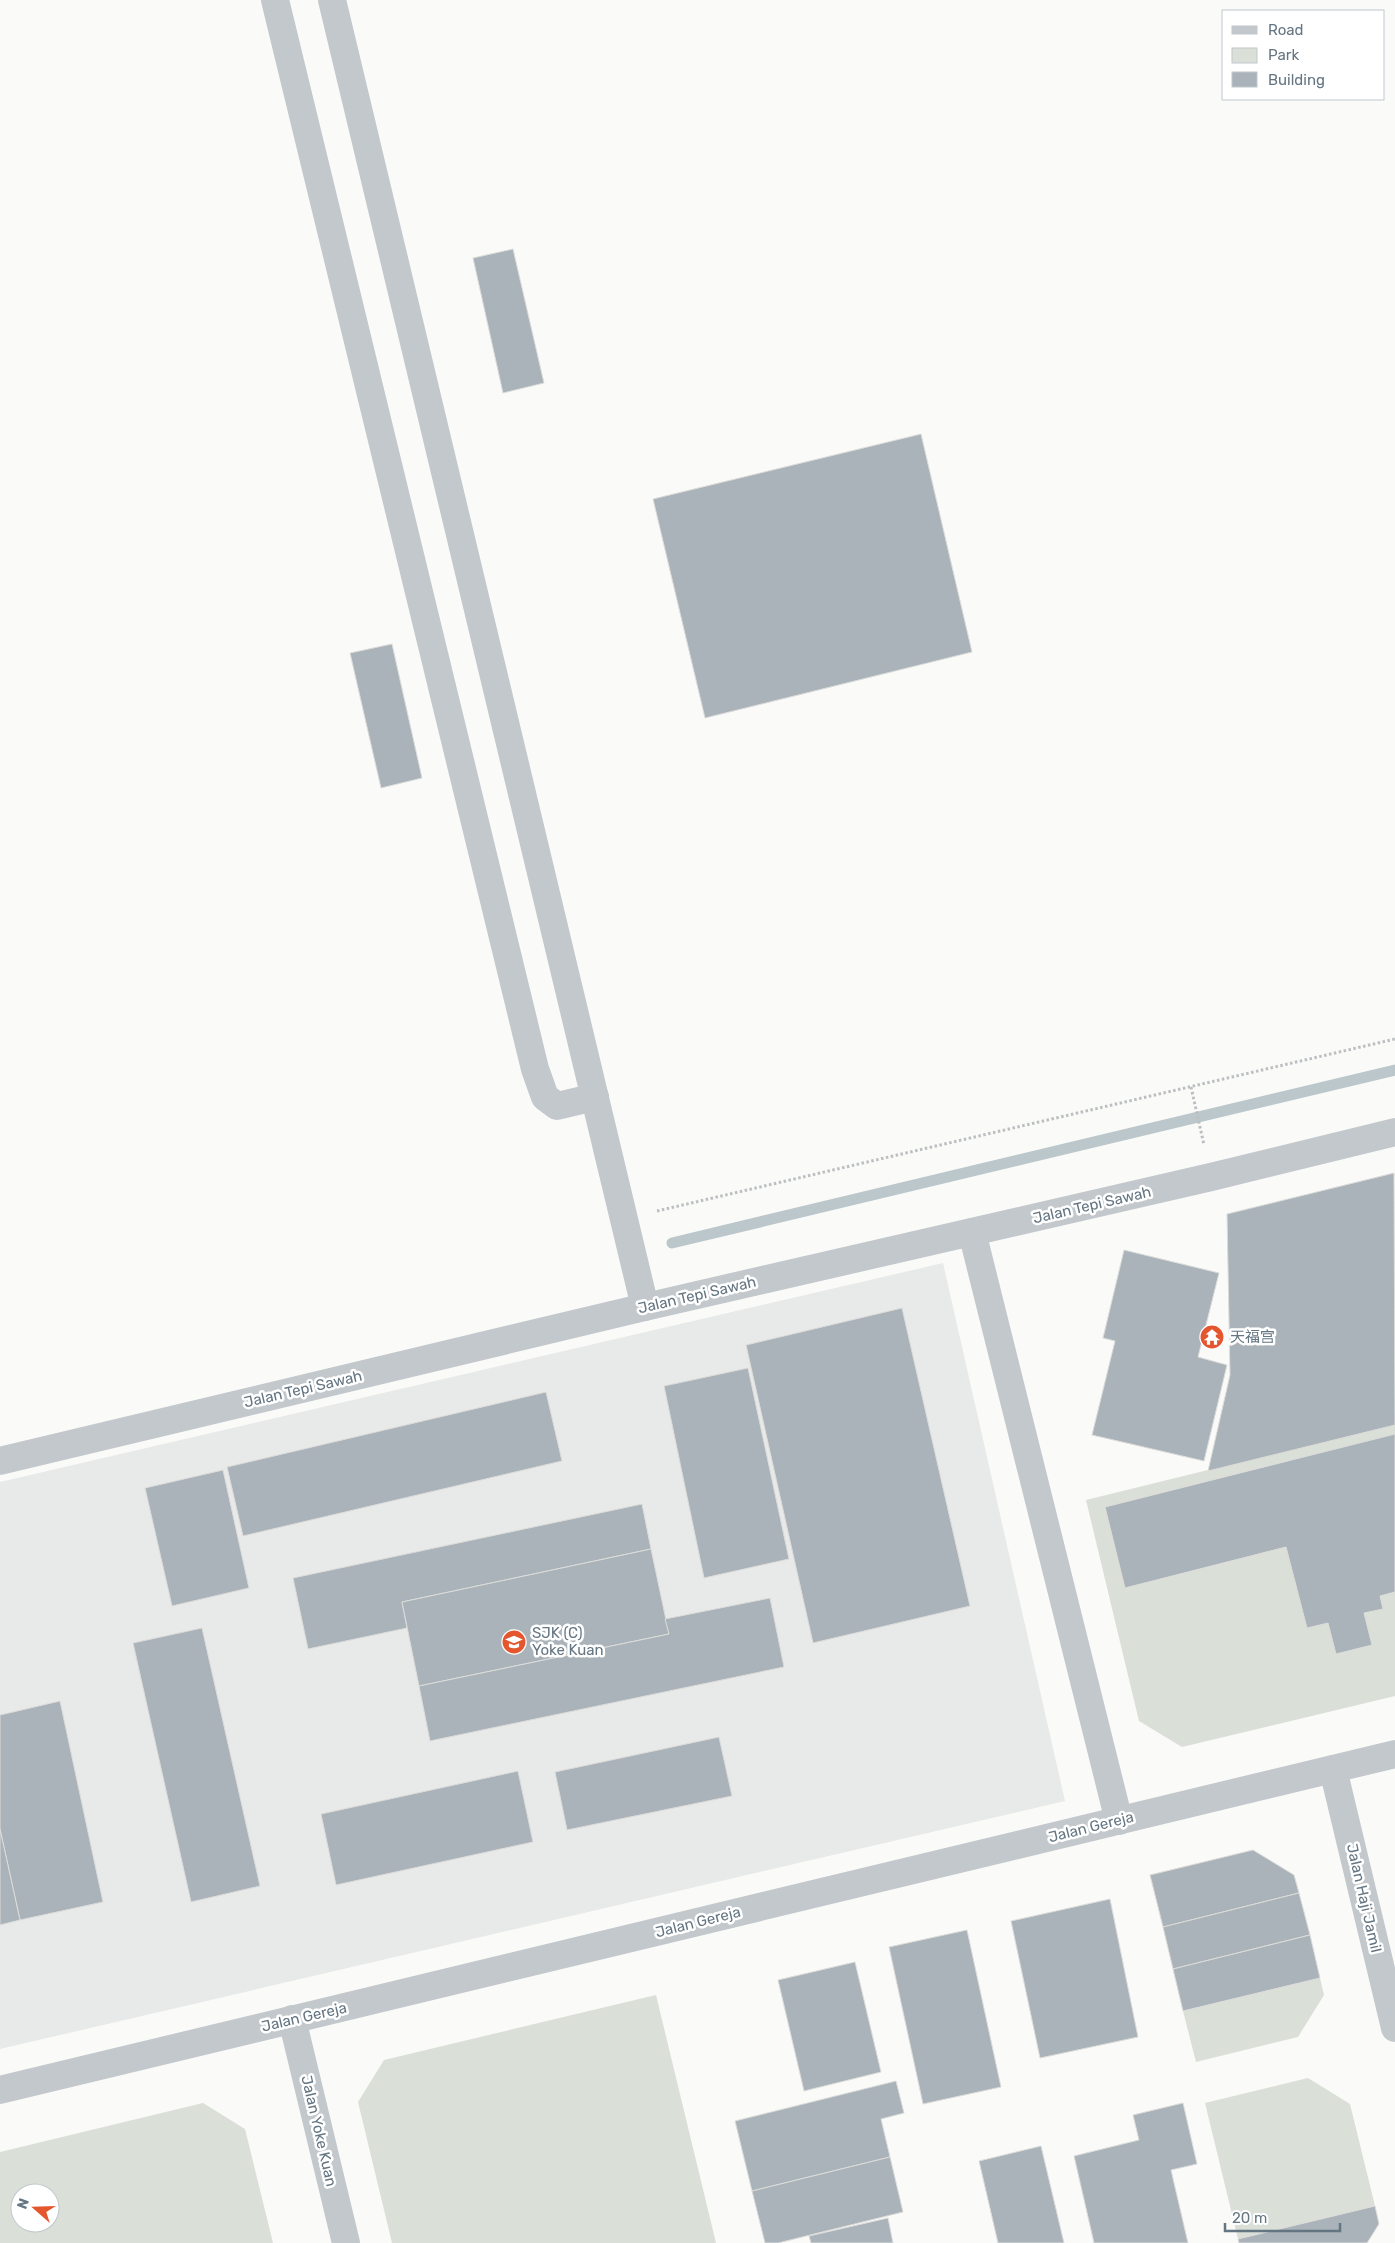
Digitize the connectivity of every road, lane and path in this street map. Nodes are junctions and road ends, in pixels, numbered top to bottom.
1 (276, 0) edge
2 (332, 0) edge
3 (1395, 1039) edge
4 (1191, 1087) junction
5 (595, 1097) junction
6 (1201, 1132) dead end
7 (1395, 1132) edge
8 (624, 1219) junction
9 (972, 1232) junction
10 (645, 1307) junction
11 (0, 1461) edge
12 (1395, 1754) edge
13 (1333, 1769) junction
14 (1119, 1821) junction
15 (292, 2019) junction
16 (1395, 2028) edge
17 (0, 2090) edge
18 (346, 2243) edge

1 - 5 street
2 - 5 street
3 - 4 path
4 - 6 path
4 - 8 path
5 - 8 street
7 - 9 street, Jalan Tepi Sawah
8 - 10 street
9 - 10 street, Jalan Tepi Sawah
9 - 14 street
10 - 11 street, Jalan Tepi Sawah
12 - 13 street, Jalan Gereja
13 - 14 street, Jalan Gereja
13 - 16 street, Jalan Haji Jamil
14 - 15 street, Jalan Gereja
15 - 17 street, Jalan Gereja
15 - 18 street, Jalan Yoke Kuan

